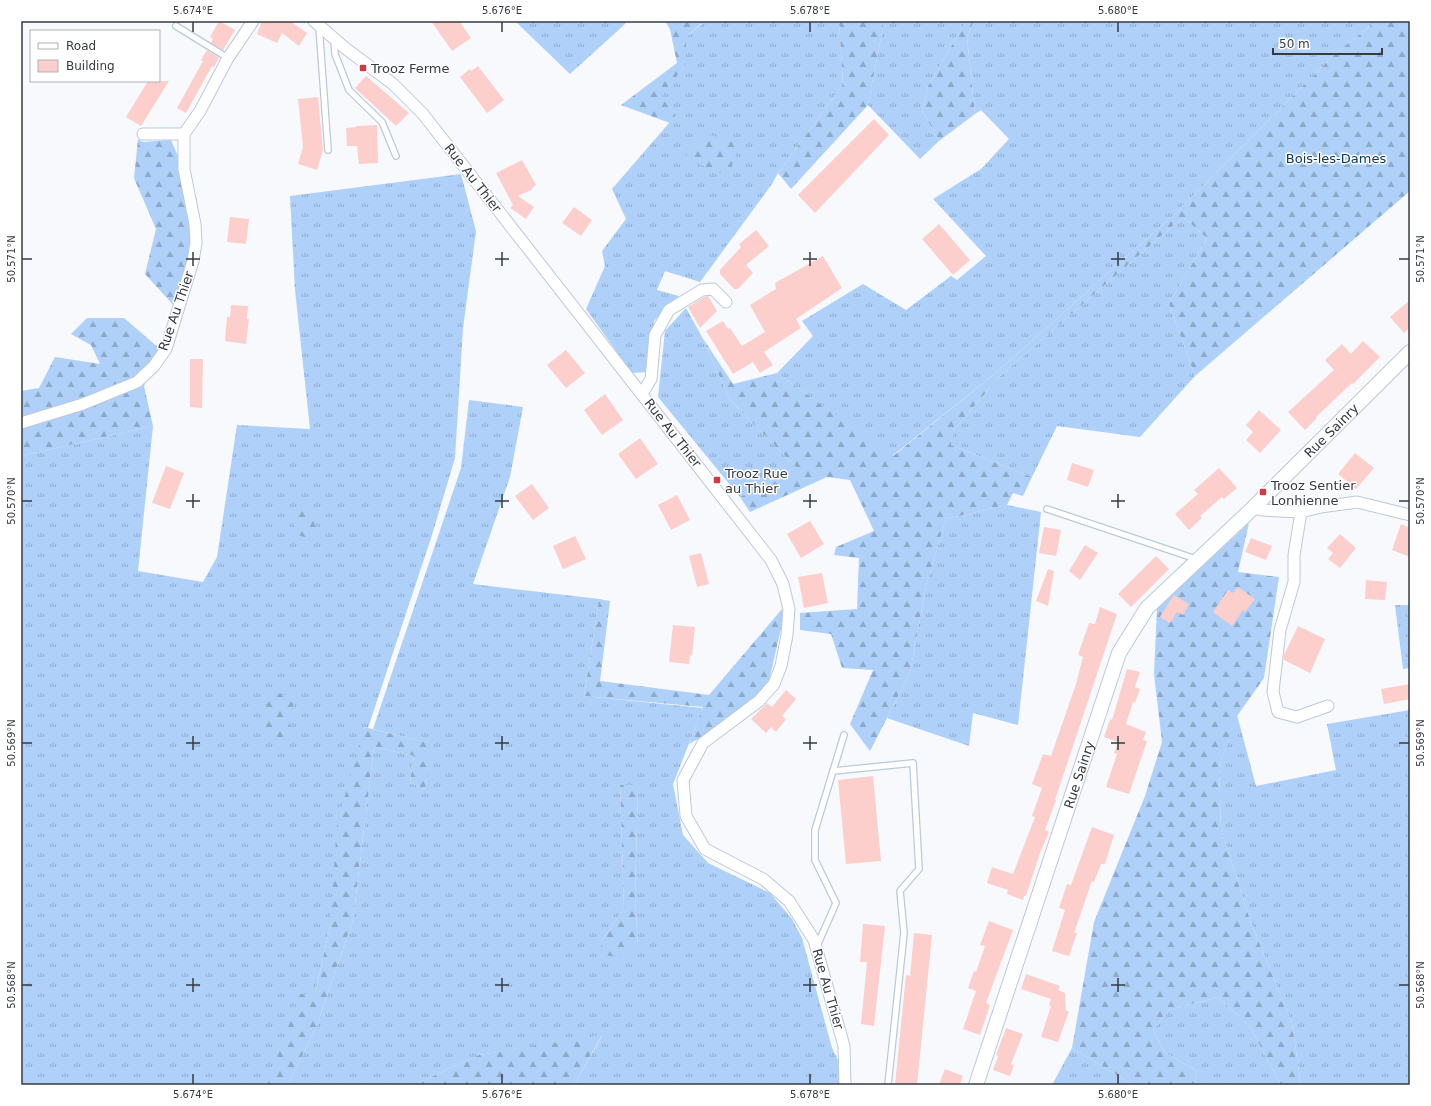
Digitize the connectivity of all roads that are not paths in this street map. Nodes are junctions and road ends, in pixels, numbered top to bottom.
1 (253, 21) edge
2 (316, 24) edge
3 (176, 26) dead end
4 (334, 38) junction
5 (228, 58) junction
6 (143, 134) dead end
7 (184, 134) junction
8 (328, 150) dead end
9 (396, 156) dead end
10 (726, 302) dead end
11 (1410, 352) edge
12 (642, 394) junction
13 (21, 424) edge
14 (1253, 508) junction
15 (1047, 509) dead end
16 (1301, 512) junction
17 (1410, 515) edge
18 (1198, 560) junction
19 (1328, 706) dead end
20 (844, 735) dead end
21 (833, 771) junction
22 (816, 947) junction
23 (845, 1085) edge
24 (888, 1085) edge
25 (976, 1085) edge

1 - 5 street
2 - 4 street, Rue Au Thier
2 - 8 lane
3 - 5 lane
4 - 9 lane
4 - 12 street, Rue Au Thier
5 - 7 street
6 - 7 street
7 - 13 street, Rue Au Thier
10 - 12 street, Rue Au Thier
11 - 14 street, Rue Sainry
12 - 22 street, Rue Au Thier
14 - 16 street
14 - 18 street, Rue Sainry
15 - 18 lane
16 - 17 street
16 - 19 street
18 - 25 street, Rue Sainry
20 - 21 lane
21 - 22 lane
21 - 24 lane
22 - 23 street, Rue Au Thier

